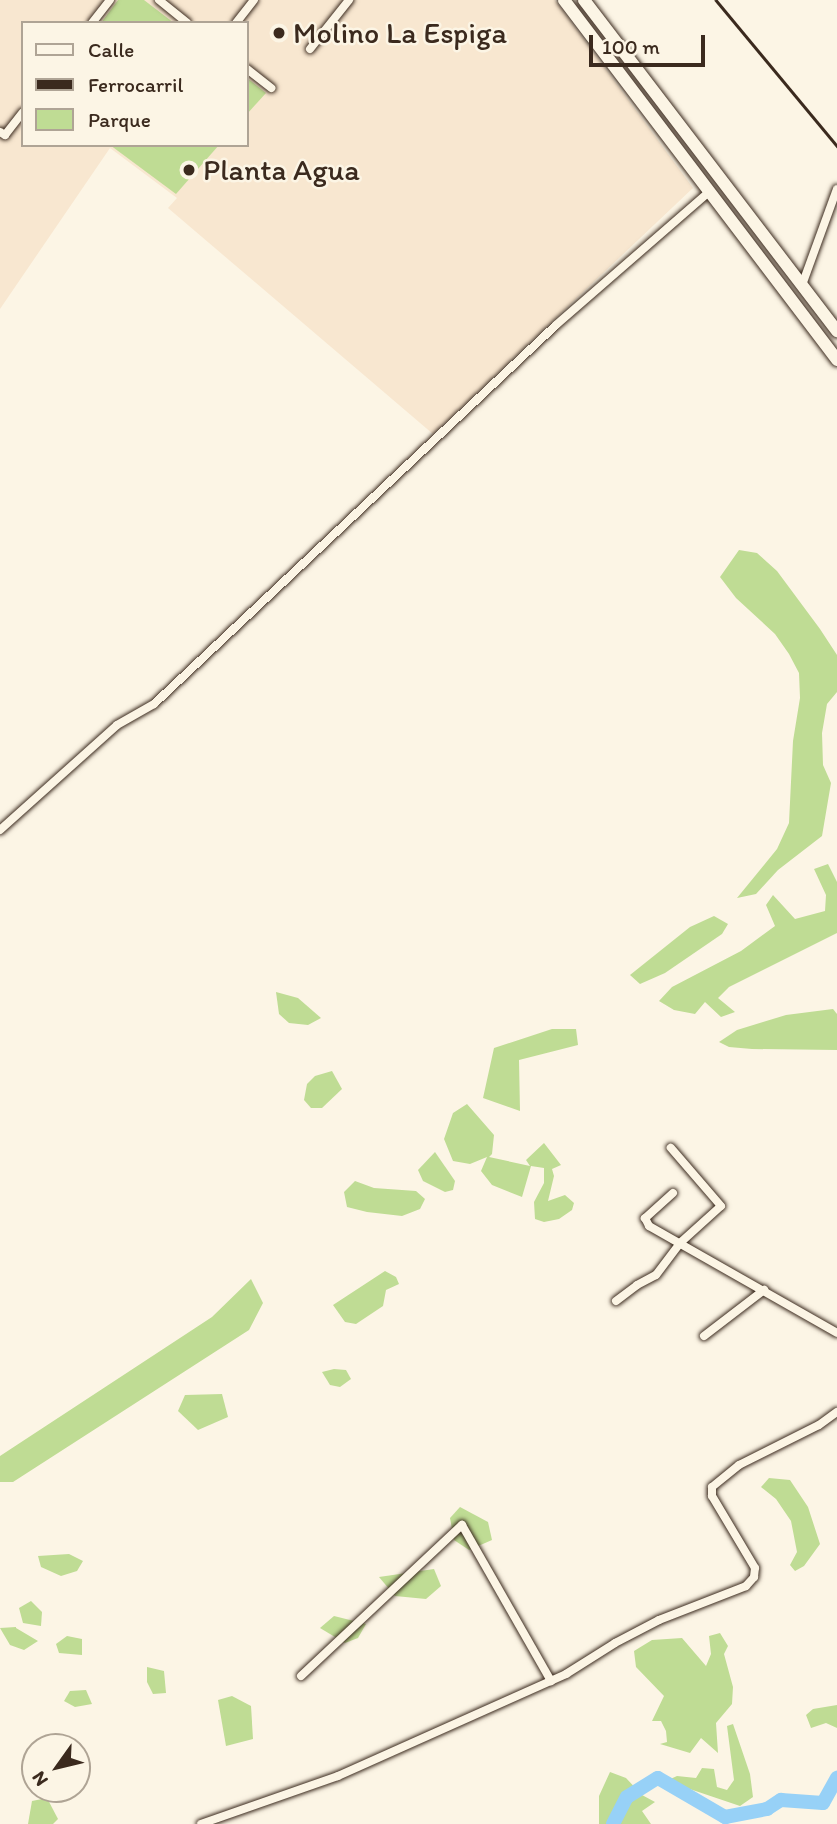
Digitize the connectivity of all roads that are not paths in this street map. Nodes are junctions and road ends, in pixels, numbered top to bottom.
1 (110, 0) edge
2 (159, 0) edge
3 (254, 0) edge
4 (349, 0) edge
5 (564, 0) edge
6 (584, 0) edge
7 (94, 21) edge
8 (185, 21) edge
9 (238, 21) edge
10 (310, 49) dead end
11 (248, 70) edge
12 (271, 88) dead end
13 (21, 114) edge
14 (2, 133) edge
15 (837, 189) edge
16 (709, 191) junction
17 (802, 285) junction
18 (837, 331) edge
19 (837, 360) edge
20 (0, 830) edge
21 (671, 1149) dead end
22 (673, 1193) dead end
23 (680, 1243) junction
24 (764, 1290) junction
25 (616, 1301) dead end
26 (837, 1332) edge
27 (704, 1336) dead end
28 (837, 1412) edge
29 (301, 1676) dead end
30 (551, 1681) junction
31 (201, 1824) edge

1 - 7 street
2 - 8 street
3 - 9 street
4 - 10 street
5 - 16 highway
6 - 17 highway
11 - 12 street
13 - 14 street
15 - 17 street
16 - 19 highway
16 - 20 street
17 - 18 highway
21 - 23 street
22 - 23 street
23 - 24 street
23 - 25 street
24 - 26 street
24 - 27 street
28 - 30 street
29 - 30 street
30 - 31 street

